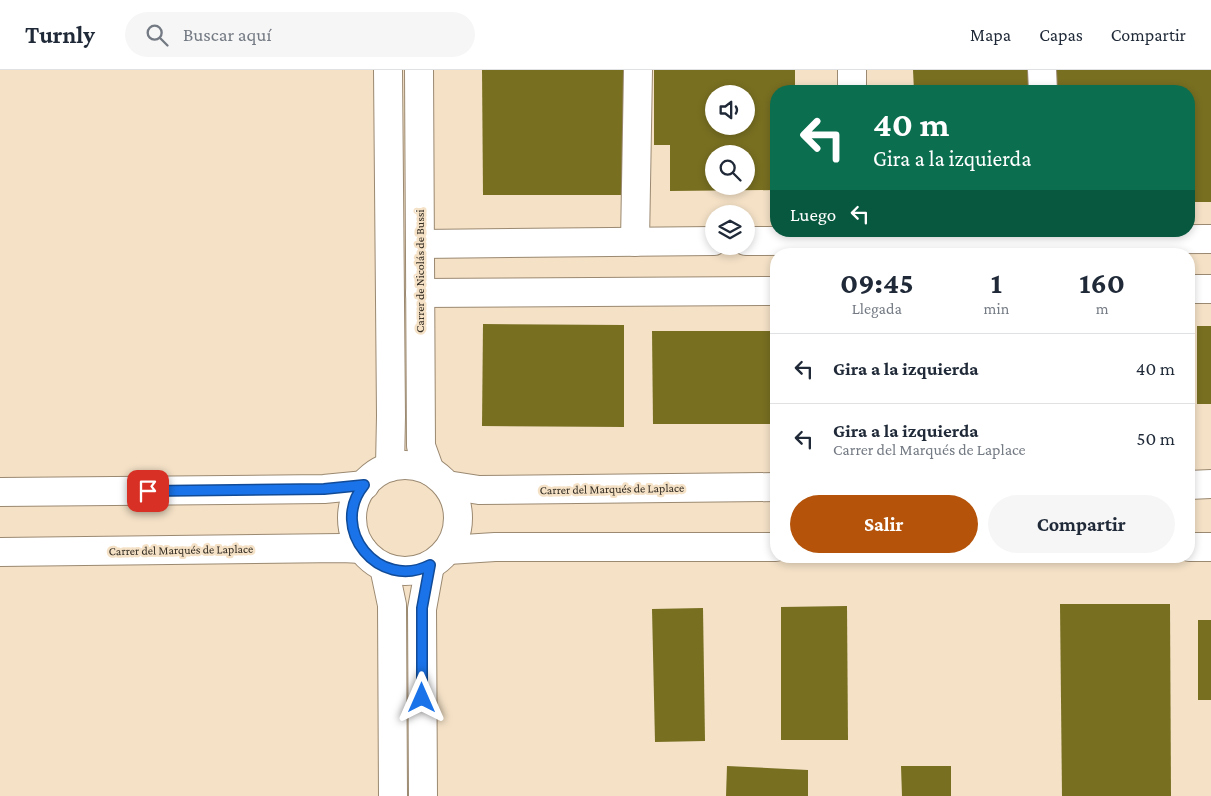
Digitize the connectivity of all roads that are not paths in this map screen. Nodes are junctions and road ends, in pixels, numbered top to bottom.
1 (388, 70) edge
2 (419, 70) edge
3 (638, 70) edge
4 (852, 70) edge
5 (1042, 70) edge
6 (852, 85) edge
7 (1043, 85) edge
8 (989, 237) edge
9 (1128, 237) edge
10 (1211, 239) edge
11 (705, 241) edge
12 (755, 241) edge
13 (635, 242) junction
14 (851, 242) edge
15 (420, 244) junction
16 (1195, 289) edge
17 (1211, 289) edge
18 (770, 291) edge
19 (420, 292) junction
20 (390, 467) junction
21 (439, 478) junction
22 (1195, 484) edge
23 (1211, 484) edge
24 (364, 485) junction
25 (770, 487) edge
26 (0, 492) edge
27 (770, 547) edge
28 (1195, 547) edge
29 (1211, 547) edge
30 (362, 549) junction
31 (0, 552) edge
32 (439, 557) junction
33 (384, 567) junction
34 (393, 796) edge
35 (423, 796) edge

1 - 20 street
2 - 15 street, Carrer de Nicolás de Bussi
3 - 13 street
4 - 6 street
5 - 7 street
8 - 14 street
9 - 10 street
11 - 13 street
12 - 14 street
13 - 15 street
15 - 19 street, Carrer de Nicolás de Bussi
16 - 17 street
18 - 19 street
19 - 21 street, Carrer de Nicolás de Bussi
20 - 21 street
20 - 24 street
21 - 25 street, Carrer del Marqués de Laplace
21 - 32 street
22 - 23 street
24 - 26 street
24 - 30 street
27 - 32 street
28 - 29 street
30 - 31 street, Carrer del Marqués de Laplace
30 - 33 street
32 - 33 street
32 - 35 street
33 - 34 street

